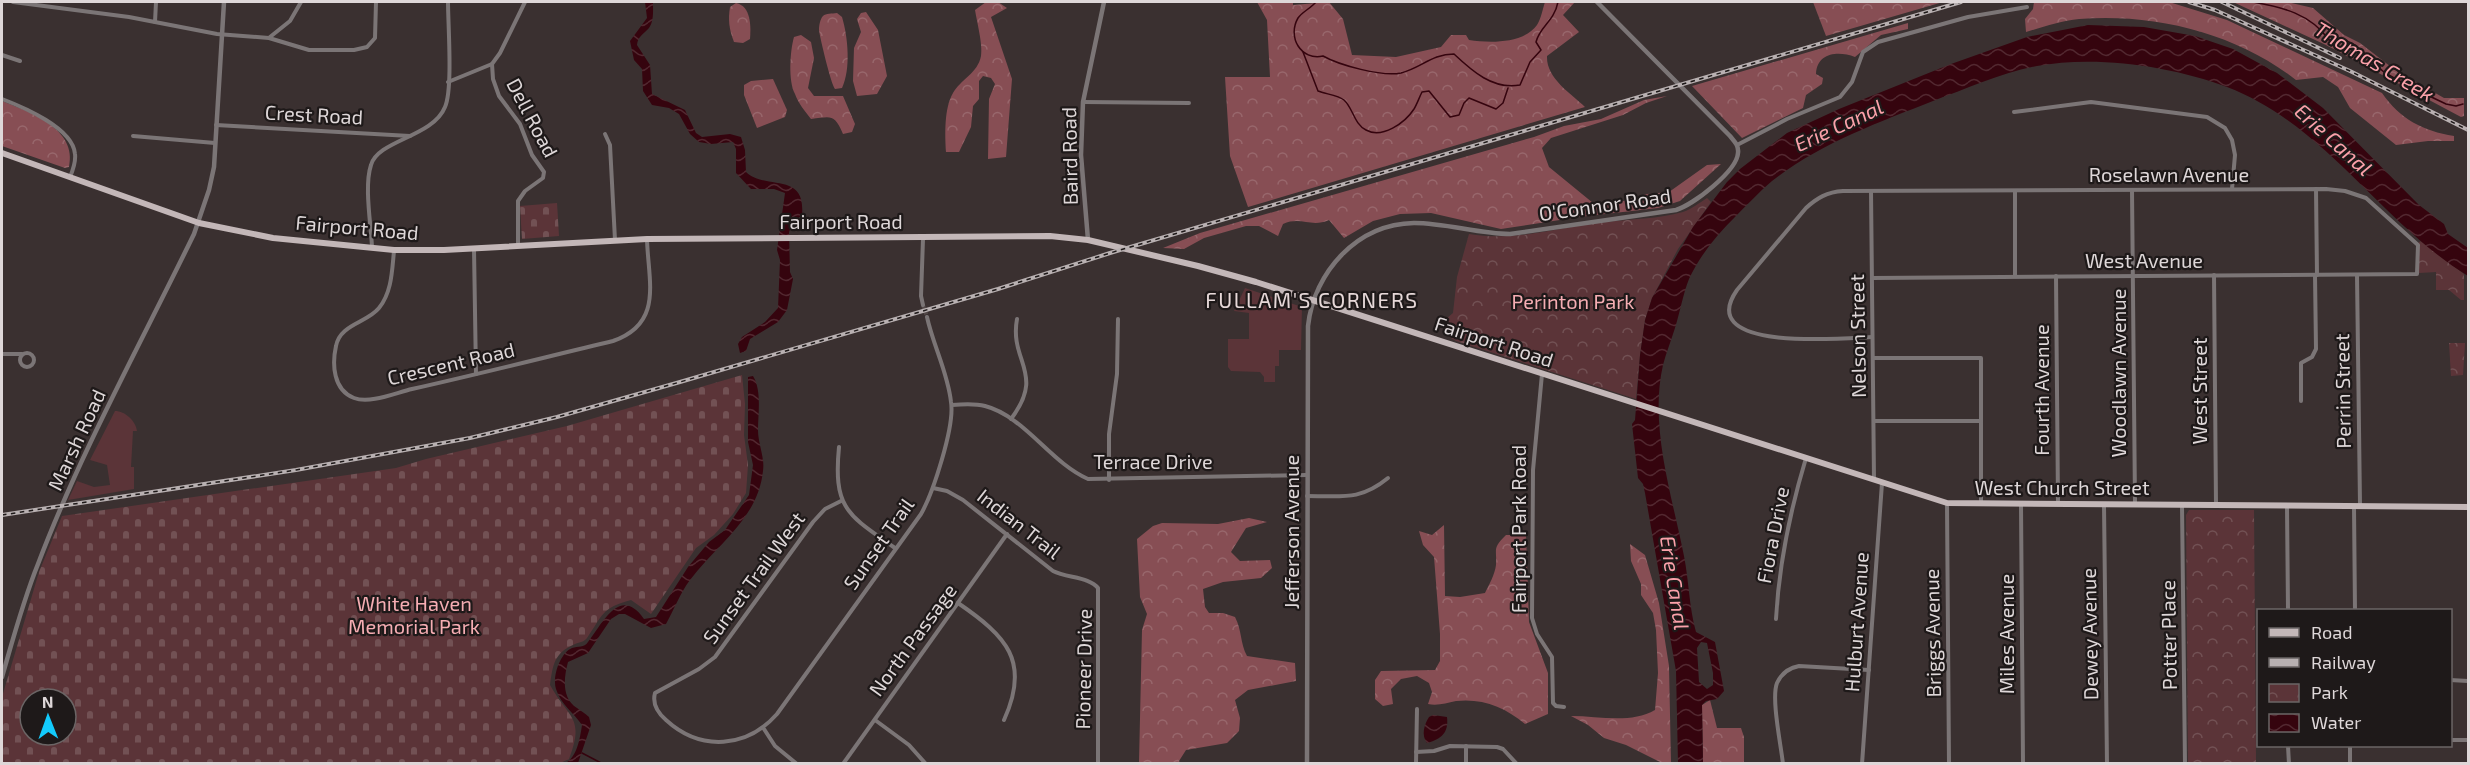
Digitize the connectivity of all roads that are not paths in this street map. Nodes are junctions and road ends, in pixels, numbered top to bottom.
1 (13, 2) edge
2 (156, 2) edge
3 (224, 2) edge
4 (301, 2) edge
5 (376, 2) edge
6 (448, 2) edge
7 (525, 2) edge
8 (1104, 2) edge
9 (1598, 2) edge
10 (2027, 7) dead end
11 (155, 22) junction
12 (222, 35) junction
13 (269, 38) junction
14 (2, 55) edge
15 (20, 61) dead end
16 (492, 64) junction
17 (448, 82) junction
18 (2, 99) edge
19 (1083, 102) junction
20 (1189, 103) dead end
21 (2014, 112) dead end
22 (216, 125) junction
23 (605, 134) dead end
24 (133, 136) dead end
25 (410, 136) junction
26 (215, 144) junction
27 (1737, 145) junction
28 (2, 153) edge
29 (70, 177) junction
30 (2232, 189) junction
31 (2316, 189) junction
32 (2132, 190) junction
33 (1871, 191) junction
34 (2015, 191) junction
35 (199, 223) junction
36 (647, 239) junction
37 (923, 239) junction
38 (615, 240) junction
39 (1088, 240) junction
40 (518, 246) junction
41 (372, 248) junction
42 (474, 249) junction
43 (394, 250) junction
44 (2417, 274) joint
45 (2214, 275) junction
46 (2357, 275) junction
47 (2015, 276) junction
48 (2056, 276) junction
49 (2133, 276) junction
50 (2316, 276) junction
51 (1872, 278) junction
52 (1313, 301) junction
53 (923, 305) tunnel mouth
54 (927, 316) tunnel mouth
55 (1017, 319) dead end
56 (1118, 319) dead end
57 (1872, 337) junction
58 (2, 354) edge
59 (23, 354) dead end
60 (1873, 358) junction
61 (476, 374) junction
62 (1542, 374) junction
63 (2301, 401) dead end
64 (952, 405) junction
65 (1668, 414) joint
66 (1011, 419) junction
67 (1874, 421) junction
68 (1981, 421) junction
69 (839, 447) dead end
70 (1806, 458) junction
71 (1306, 475) junction
72 (1388, 478) dead end
73 (1109, 480) junction
74 (1874, 480) junction
75 (1882, 483) junction
76 (933, 488) junction
77 (1306, 496) junction
78 (841, 501) junction
79 (1947, 503) junction
80 (1981, 504) junction
81 (2021, 504) junction
82 (2058, 504) junction
83 (2104, 505) junction
84 (2135, 505) junction
85 (2182, 505) junction
86 (2216, 506) junction
87 (2287, 506) junction
88 (2357, 507) junction
89 (2469, 507) edge
90 (1007, 534) junction
91 (896, 548) junction
92 (1089, 580) joint
93 (958, 603) junction
94 (2288, 609) edge
95 (2355, 609) edge
96 (1776, 619) dead end
97 (1869, 670) junction
98 (2, 677) edge
99 (2452, 681) edge
100 (2469, 681) edge
101 (1564, 707) dead end
102 (1416, 709) dead end
103 (874, 720) junction
104 (1004, 720) dead end
105 (764, 729) junction
106 (2452, 740) edge
107 (2469, 740) edge
108 (1466, 746) junction
109 (2288, 747) edge
110 (2350, 747) edge
111 (1416, 752) junction
112 (793, 763) edge
113 (1515, 763) edge
114 (843, 764) edge
115 (926, 764) edge
116 (1098, 764) edge
117 (1307, 764) edge
118 (1416, 764) edge
119 (1466, 764) edge
120 (1783, 764) edge
121 (1862, 764) edge
122 (1949, 764) edge
123 (2023, 764) edge
124 (2106, 764) edge
125 (2185, 764) edge
126 (2289, 764) edge
127 (2350, 764) edge

1 - 11 street
2 - 11 street
3 - 12 street, Marsh Road
4 - 13 street
5 - 13 street
6 - 17 street
7 - 16 street
8 - 19 street, Baird Road
9 - 27 street
10 - 27 street
11 - 12 street
12 - 13 street
12 - 22 street, Marsh Road
14 - 15 street
16 - 17 street
16 - 40 street, Dell Road
17 - 25 street
18 - 29 street
19 - 20 street
19 - 39 street, Baird Road
21 - 30 street
22 - 25 street, Crest Road
22 - 26 street, Marsh Road
23 - 38 street
24 - 26 street
25 - 41 street
26 - 35 street, Marsh Road
27 - 52 street, O'Connor Road
28 - 29 main road, Fairport Road
29 - 35 main road, Fairport Road
30 - 31 street, Roselawn Avenue
30 - 32 street, Roselawn Avenue
31 - 44 street, Roselawn Avenue
31 - 50 street
32 - 34 street, Roselawn Avenue
32 - 49 street, Woodlawn Avenue
33 - 34 street, Roselawn Avenue
33 - 51 street, Nelson Street
33 - 57 street, Roselawn Avenue
34 - 47 street
35 - 41 main road, Fairport Road
35 - 98 street, Marsh Road
36 - 37 main road, Fairport Road
36 - 38 main road, Fairport Road
36 - 61 street, Crescent Road
37 - 39 main road, Fairport Road
37 - 53 street
38 - 40 main road, Fairport Road
39 - 52 main road, Fairport Road
40 - 42 main road, Fairport Road
41 - 43 main road, Fairport Road
42 - 43 main road, Fairport Road
42 - 61 street
43 - 61 street, Crescent Road
44 - 46 street, West Avenue
45 - 49 street, West Avenue
45 - 50 street, West Avenue
45 - 86 street, West Street
46 - 50 street, West Avenue
46 - 88 street, Perrin Street
47 - 48 street, West Avenue
47 - 51 street, West Avenue
48 - 49 street, West Avenue
48 - 82 street, Fourth Avenue
49 - 84 street, Woodlawn Avenue
50 - 63 street
51 - 57 street, Nelson Street
52 - 62 main road, Fairport Road
52 - 71 street, Jefferson Avenue
54 - 64 street, Sunset Trail
55 - 66 street
56 - 73 street
57 - 60 street, Nelson Street
58 - 59 street
60 - 67 street, Nelson Street
60 - 68 street
62 - 65 main road, Fairport Road
62 - 101 street, Fairport Park Road
64 - 66 street, Terrace Drive
64 - 76 street, Sunset Trail
65 - 70 main road, West Church Street
66 - 73 street, Terrace Drive
67 - 68 street
67 - 74 street, Nelson Street
68 - 80 street
69 - 78 street
70 - 74 main road, West Church Street
70 - 96 street, Fiora Drive
71 - 73 street, Terrace Drive
71 - 77 street, Jefferson Avenue
72 - 77 street
74 - 75 main road, West Church Street
75 - 79 main road, West Church Street
75 - 97 street, Hulburt Avenue
76 - 90 street, Indian Trail
76 - 91 street, Sunset Trail
77 - 117 street, Jefferson Avenue
78 - 91 street
78 - 105 street, Sunset Trail West
79 - 80 main road, West Church Street
79 - 122 street, Briggs Avenue
80 - 81 main road, West Church Street
81 - 82 main road, West Church Street
81 - 123 street, Miles Avenue
82 - 83 main road, West Church Street
83 - 84 main road, West Church Street
83 - 124 street, Dewey Avenue
84 - 85 main road, West Church Street
85 - 86 main road, West Church Street
85 - 125 street, Potter Place
86 - 87 main road, West Church Street
87 - 88 main road, West Church Street
87 - 94 street
88 - 89 main road, West Church Street
88 - 95 street, Perrin Street
90 - 92 street, Indian Trail
90 - 93 street, North Passage
91 - 105 street, Sunset Trail
92 - 116 street, Pioneer Drive
93 - 103 street, North Passage
93 - 104 street
97 - 120 street
97 - 121 street, Hulburt Avenue
99 - 100 street
102 - 111 street
103 - 114 street, North Passage
103 - 115 street
105 - 112 street
106 - 107 street
108 - 111 street
108 - 113 street
108 - 119 street
109 - 126 street
110 - 127 street
111 - 118 street

